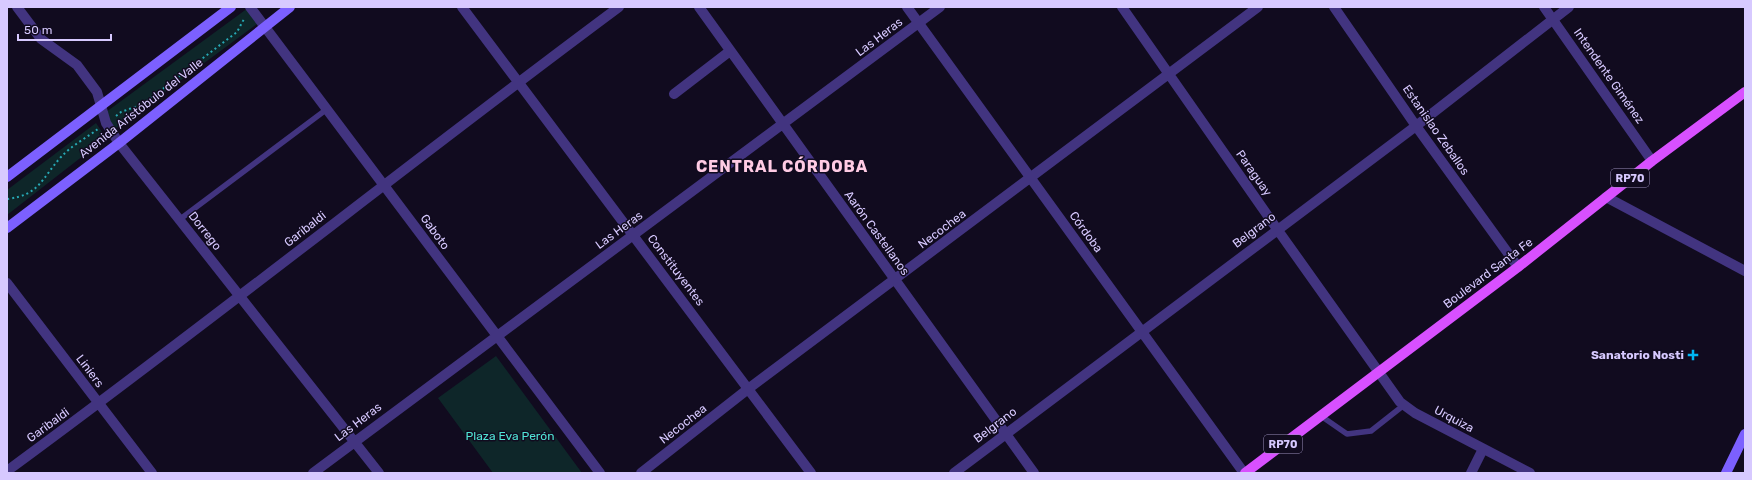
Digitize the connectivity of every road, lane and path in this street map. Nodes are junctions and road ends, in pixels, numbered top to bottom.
1 (17, 7) edge
2 (231, 7) edge
3 (290, 7) edge
4 (462, 7) edge
5 (618, 7) edge
6 (699, 7) edge
7 (907, 7) edge
8 (940, 7) edge
9 (1122, 7) edge
10 (1258, 7) edge
11 (1334, 7) edge
12 (1544, 7) edge
13 (1569, 7) edge
14 (252, 9) edge
15 (1553, 19) junction
16 (918, 23) junction
17 (265, 28) junction
18 (730, 51) junction
19 (1169, 73) junction
20 (517, 82) junction
21 (1745, 92) edge
22 (674, 94) dead end
23 (101, 106) junction
24 (327, 109) junction
25 (106, 123) junction
26 (783, 125) junction
27 (1416, 126) junction
28 (119, 143) junction
29 (1652, 161) junction
30 (7, 177) edge
31 (1031, 179) junction
32 (384, 185) junction
33 (1606, 197) junction
34 (7, 199) edge
35 (179, 220) junction
36 (7, 228) edge
37 (1277, 229) junction
38 (633, 236) junction
39 (1518, 267) junction
40 (1745, 271) edge
41 (895, 280) junction
42 (7, 283) edge
43 (240, 296) junction
44 (1142, 330) junction
45 (496, 336) junction
46 (1379, 372) junction
47 (748, 389) junction
48 (99, 404) junction
49 (1404, 405) junction
50 (1321, 416) junction
51 (1006, 433) junction
52 (1745, 434) edge
53 (354, 441) junction
54 (1483, 449) junction
55 (7, 472) edge
56 (152, 473) edge
57 (313, 473) edge
58 (379, 473) edge
59 (600, 473) edge
60 (641, 473) edge
61 (811, 473) edge
62 (954, 473) edge
63 (1034, 473) edge
64 (1245, 473) edge
65 (1471, 473) edge
66 (1530, 473) edge
67 (1726, 473) edge

1 - 23 street, Dorrego
2 - 23 street, Avenida Aristóbulo del Valle
3 - 17 street, Avenida Aristóbulo del Valle
4 - 20 street, Constituyentes
5 - 20 street, Garibaldi
6 - 18 street, Aarón Castellanos
7 - 16 street, Córdoba
8 - 16 street, Las Heras
9 - 19 street, Paraguay
10 - 19 street, Necochea
11 - 27 street, Estanislao Zeballos
12 - 15 street, Intendente Giménez
13 - 15 street, Belgrano
14 - 17 street, Gaboto
14 - 25 path
15 - 27 street, Belgrano
15 - 29 street, Intendente Giménez
16 - 26 street, Las Heras
16 - 31 street, Córdoba
17 - 24 street, Gaboto
17 - 28 street, Avenida Aristóbulo del Valle
18 - 22 street
18 - 26 street, Aarón Castellanos
19 - 31 street, Necochea
19 - 37 street, Paraguay
20 - 32 street, Garibaldi
20 - 38 street, Constituyentes
21 - 29 main road, Boulevard Santa Fe / RP70
23 - 25 street, Dorrego
23 - 30 street, Avenida Aristóbulo del Valle
24 - 32 street, Gaboto
24 - 35 lane
25 - 28 street, Dorrego
25 - 34 path
26 - 38 street, Las Heras
26 - 41 street, Aarón Castellanos
27 - 37 street, Belgrano
27 - 39 street, Estanislao Zeballos
28 - 35 street, Dorrego
28 - 36 street, Avenida Aristóbulo del Valle
29 - 33 main road, Boulevard Santa Fe / RP70
31 - 41 street, Necochea
31 - 44 street, Córdoba
32 - 43 street, Garibaldi
32 - 45 street, Gaboto
33 - 39 main road, Boulevard Santa Fe / RP70
33 - 40 street
35 - 43 street, Dorrego
37 - 44 street, Belgrano
37 - 46 street, Paraguay
38 - 45 street, Las Heras
38 - 47 street, Constituyentes
39 - 46 main road, Boulevard Santa Fe / RP70
41 - 47 street, Necochea
41 - 51 street, Aarón Castellanos
42 - 48 street, Liniers
43 - 48 street, Garibaldi
43 - 53 street, Dorrego
44 - 51 street, Belgrano
44 - 64 street, Córdoba
45 - 53 street, Las Heras
45 - 59 street, Gaboto
46 - 49 street, Urquiza
46 - 50 main road, Boulevard Santa Fe / RP70
47 - 60 street, Necochea
47 - 61 street, Constituyentes
48 - 55 street, Garibaldi
48 - 56 street, Liniers
49 - 50 lane
49 - 54 street, Urquiza
50 - 64 main road, Boulevard Santa Fe / RP70
51 - 62 street, Belgrano
51 - 63 street, Aarón Castellanos
52 - 67 street
53 - 57 street, Las Heras
53 - 58 street, Dorrego
54 - 65 street
54 - 66 street, Urquiza

